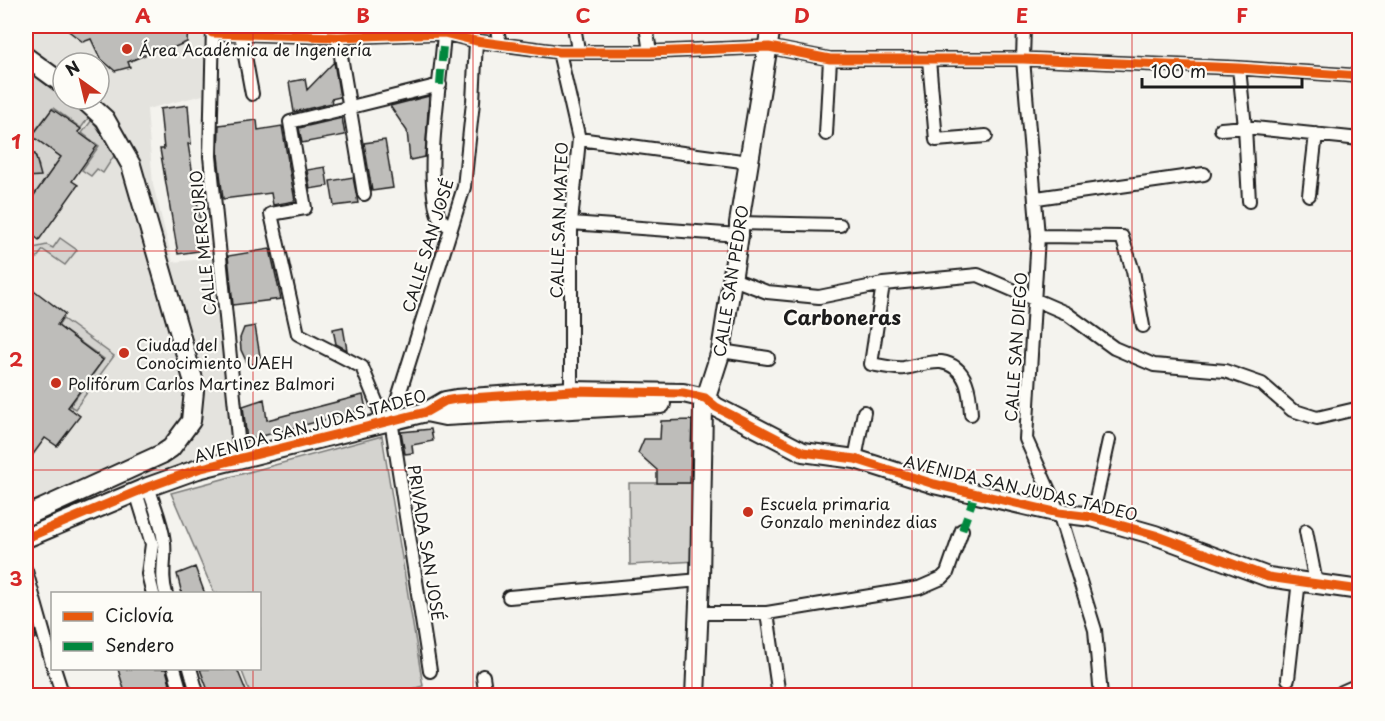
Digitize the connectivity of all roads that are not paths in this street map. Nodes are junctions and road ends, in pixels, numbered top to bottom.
1 (496, 26) edge
2 (574, 26) edge
3 (646, 26) edge
4 (771, 26) edge
5 (1024, 26) edge
6 (213, 29) edge
7 (450, 31) edge
8 (337, 32) edge
9 (241, 34) junction
10 (476, 41) junction
11 (500, 43) junction
12 (769, 47) junction
13 (578, 50) junction
14 (559, 52) junction
15 (650, 52) junction
16 (26, 57) edge
17 (830, 59) junction
18 (1023, 59) junction
19 (929, 60) junction
20 (1239, 68) junction
21 (51, 75) edge
22 (1359, 76) edge
23 (440, 85) junction
24 (252, 94) dead end
25 (350, 109) junction
26 (96, 111) edge
27 (1245, 127) junction
28 (1221, 129) dead end
29 (1316, 134) junction
30 (826, 135) dead end
31 (986, 136) dead end
32 (579, 139) junction
33 (1359, 139) edge
34 (749, 162) junction
35 (1204, 174) dead end
36 (364, 194) dead end
37 (1309, 195) dead end
38 (1037, 198) junction
39 (1249, 201) dead end
40 (571, 223) junction
41 (840, 225) dead end
42 (451, 228) junction
43 (739, 229) junction
44 (1038, 236) junction
45 (733, 279) junction
46 (883, 284) junction
47 (1035, 298) junction
48 (1143, 326) dead end
49 (722, 351) junction
50 (768, 358) dead end
51 (571, 391) junction
52 (708, 404) junction
53 (1359, 408) edge
54 (426, 412) junction
55 (864, 412) dead end
56 (971, 414) dead end
57 (388, 420) junction
58 (1109, 440) dead end
59 (240, 458) junction
60 (855, 459) junction
61 (142, 489) junction
62 (1059, 513) junction
63 (26, 516) edge
64 (1092, 517) junction
65 (962, 530) dead end
66 (1306, 531) dead end
67 (26, 538) edge
68 (26, 572) edge
69 (700, 580) junction
70 (1308, 582) junction
71 (1359, 590) edge
72 (152, 592) edge
73 (166, 592) edge
74 (509, 597) dead end
75 (697, 613) junction
76 (767, 613) junction
77 (51, 660) edge
78 (54, 670) edge
79 (175, 670) edge
80 (190, 670) edge
81 (430, 671) dead end
82 (483, 676) dead end
83 (1288, 680) dead end
84 (1358, 687) edge
85 (62, 693) dead end
86 (182, 696) edge
87 (198, 696) edge
88 (486, 696) edge
89 (694, 696) edge
90 (779, 696) edge
91 (1101, 696) edge
92 (1343, 696) edge

1 - 11 street
2 - 13 street
3 - 15 street
4 - 12 street, CALLE SAN PEDRO
5 - 18 street, CALLE SAN DIEGO
6 - 9 street
6 - 59 street, CALLE MERCURIO
7 - 8 street
7 - 10 street
7 - 23 street
8 - 9 street
8 - 25 street
9 - 24 street
10 - 11 street
10 - 42 street, CALLE SAN JOSÉ
11 - 14 street
12 - 15 street
12 - 17 street
12 - 34 street, CALLE SAN PEDRO
13 - 14 street
13 - 15 street
14 - 32 street, CALLE SAN MATEO
16 - 21 street
17 - 19 street
17 - 30 street
18 - 19 street
18 - 20 street
18 - 38 street, CALLE SAN DIEGO
19 - 31 street
20 - 22 street
20 - 27 street
23 - 25 street
23 - 42 street
25 - 36 street
25 - 57 street
26 - 63 street
27 - 28 street
27 - 29 street
27 - 39 street
29 - 33 street
29 - 37 street
32 - 34 street
32 - 40 street, CALLE SAN MATEO
34 - 43 street, CALLE SAN PEDRO
35 - 38 street
38 - 44 street, CALLE SAN DIEGO
40 - 43 street
40 - 51 street, CALLE SAN MATEO
41 - 43 street
42 - 57 street, CALLE SAN JOSÉ
43 - 45 street, CALLE SAN PEDRO
44 - 47 street, CALLE SAN DIEGO
44 - 48 street
45 - 46 street
45 - 49 street, CALLE SAN PEDRO
46 - 47 street
46 - 56 street
47 - 53 street
47 - 62 street, CALLE SAN DIEGO
49 - 50 street
49 - 52 street, CALLE SAN PEDRO
51 - 52 street, AVENIDA SAN JUDAS TADEO
51 - 54 street, AVENIDA SAN JUDAS TADEO
52 - 54 street, AVENIDA SAN JUDAS TADEO
52 - 60 street, AVENIDA SAN JUDAS TADEO
52 - 69 street, CALLE SAN PEDRO
54 - 57 street, AVENIDA SAN JUDAS TADEO
55 - 60 street
57 - 59 street, AVENIDA SAN JUDAS TADEO
57 - 81 street, PRIVADA SAN JOSÉ
58 - 64 street
59 - 61 street, AVENIDA SAN JUDAS TADEO
60 - 62 street, AVENIDA SAN JUDAS TADEO
61 - 67 street, AVENIDA SAN JUDAS TADEO
61 - 72 street
61 - 73 street
62 - 64 street, AVENIDA SAN JUDAS TADEO
62 - 91 street, CALLE SAN DIEGO
64 - 70 street, AVENIDA SAN JUDAS TADEO
65 - 76 street
66 - 70 street
68 - 77 street
69 - 74 street
69 - 75 street, CALLE SAN PEDRO
70 - 71 street, AVENIDA SAN JUDAS TADEO
70 - 83 street
75 - 76 street
75 - 89 street, CALLE SAN PEDRO
76 - 90 street
78 - 85 street
79 - 86 street
80 - 87 street
82 - 88 street
84 - 92 street

